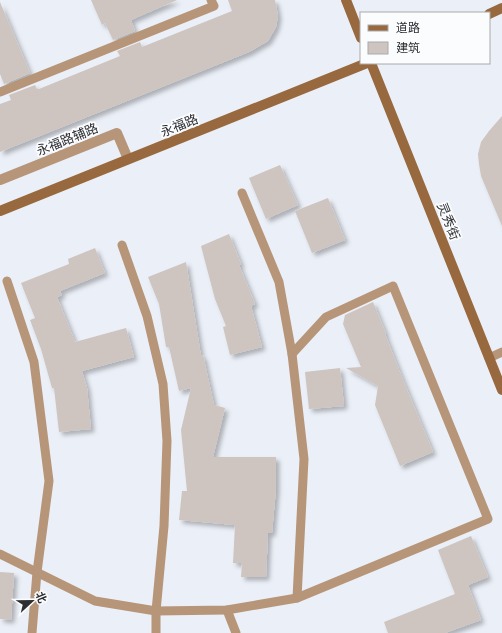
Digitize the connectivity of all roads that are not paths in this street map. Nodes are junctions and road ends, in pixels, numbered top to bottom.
1 (211, 0) edge
2 (346, 0) edge
3 (502, 8) edge
4 (490, 14) edge
5 (360, 35) edge
6 (365, 64) edge
7 (371, 64) edge
8 (0, 92) edge
9 (128, 159) junction
10 (0, 180) edge
11 (242, 192) dead end
12 (0, 211) edge
13 (122, 244) dead end
14 (7, 281) dead end
15 (502, 352) edge
16 (292, 354) junction
17 (489, 358) junction
18 (502, 390) edge
19 (0, 554) edge
20 (37, 572) junction
21 (297, 598) junction
22 (227, 610) junction
23 (156, 611) junction
24 (32, 633) edge
25 (156, 633) edge
26 (236, 633) edge

1 - 8 lane
2 - 5 street
3 - 4 street
6 - 9 street, 永福路
7 - 17 street, 灵秀街
9 - 10 street, 永福路辅路
9 - 12 street, 永福路
11 - 16 lane
13 - 23 lane
14 - 20 lane
15 - 17 lane
16 - 21 lane
16 - 21 lane
17 - 18 street, 灵秀街
19 - 20 lane
20 - 23 lane
20 - 24 lane
21 - 22 lane
22 - 23 lane
22 - 26 lane
23 - 25 lane

